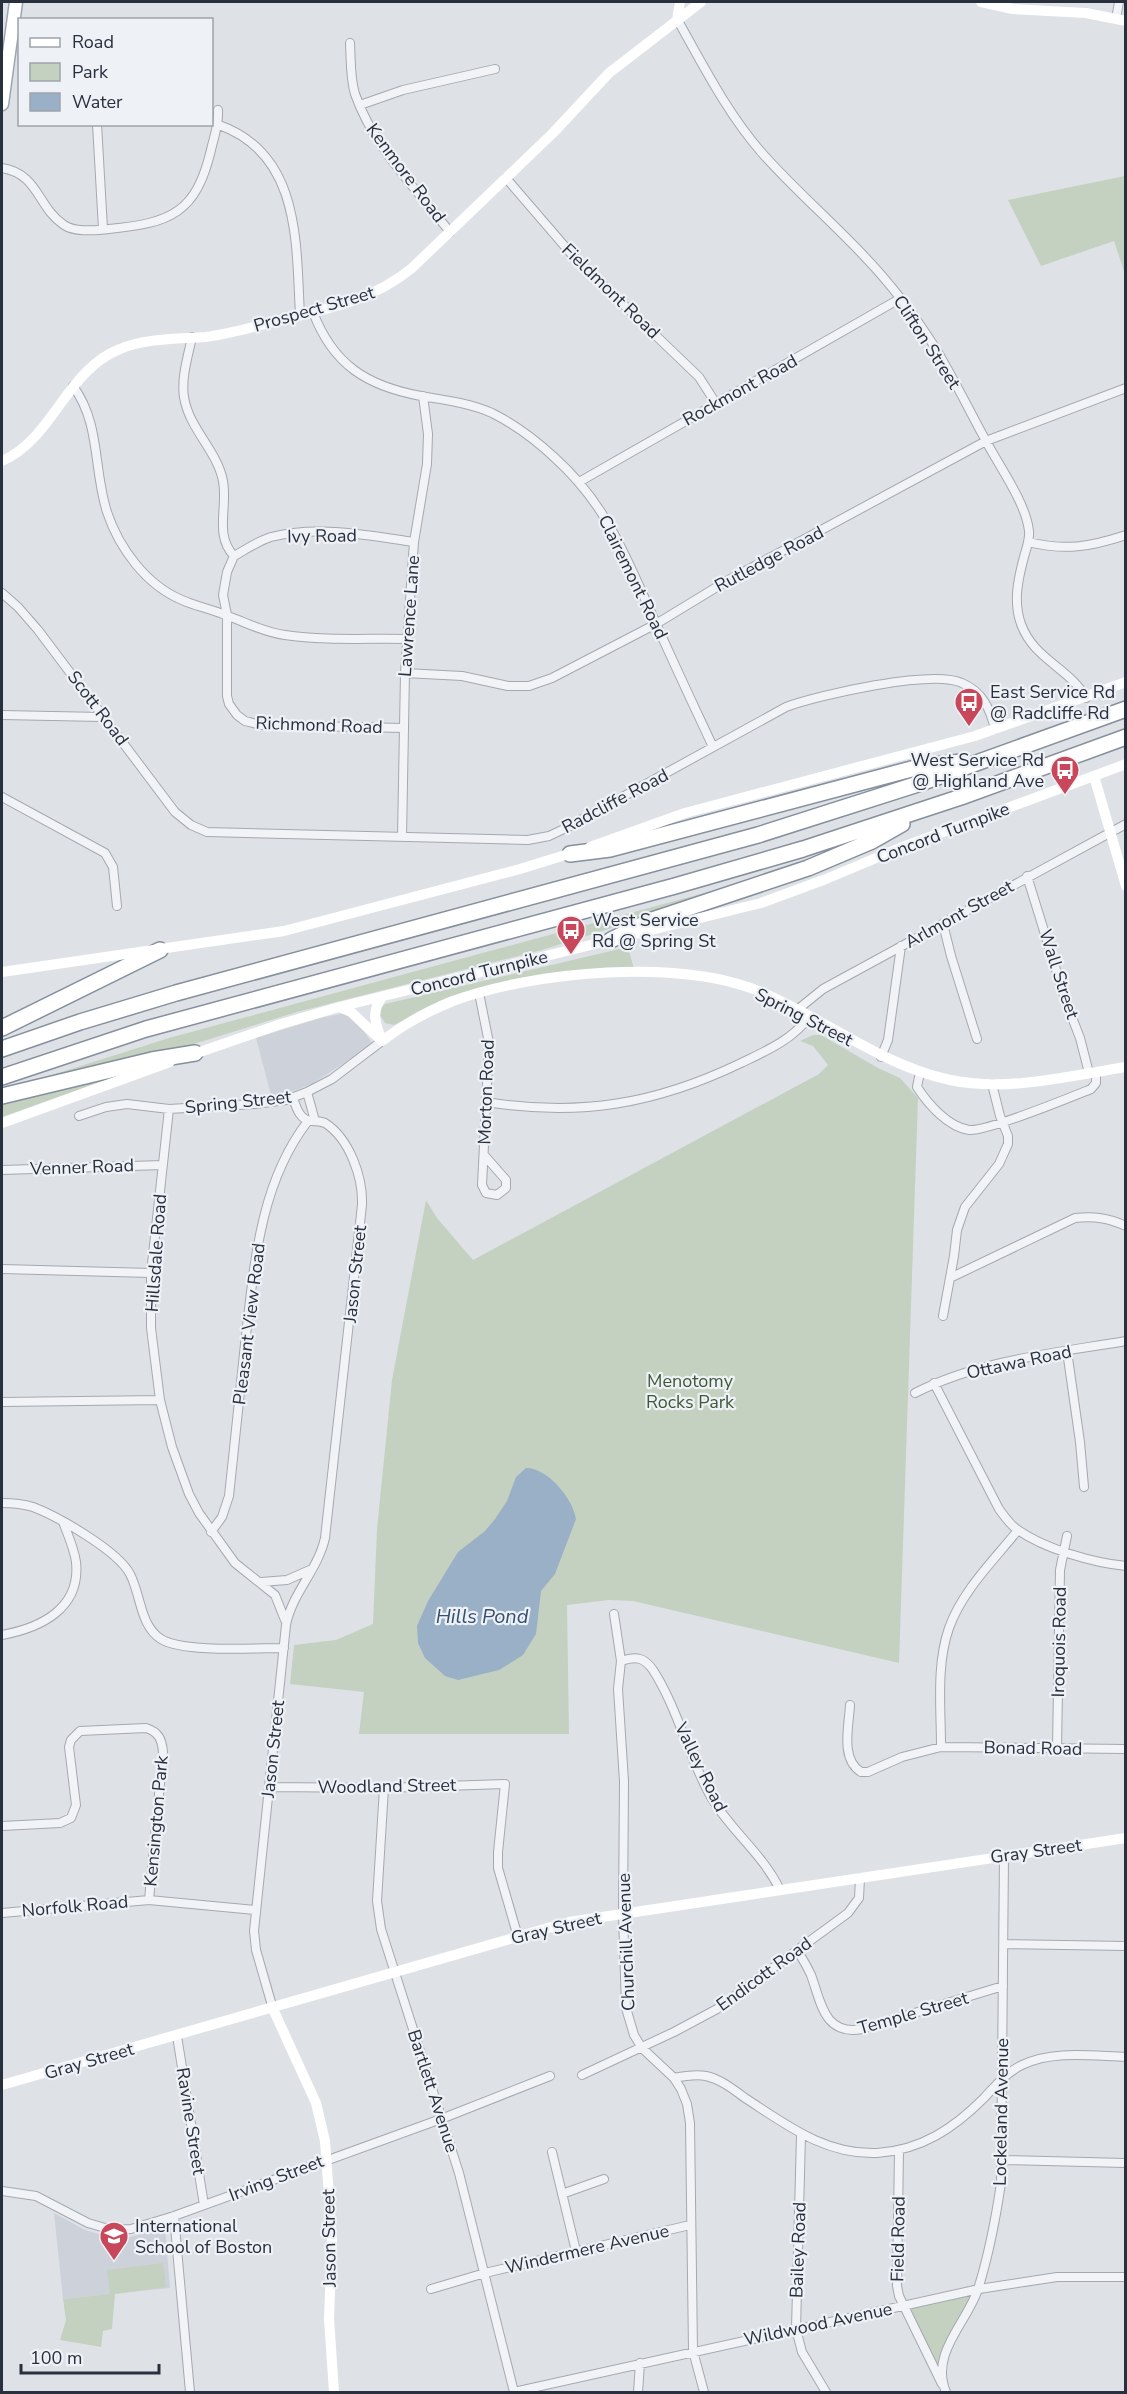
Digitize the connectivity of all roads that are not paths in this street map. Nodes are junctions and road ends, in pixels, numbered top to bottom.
1 (16, 2) edge
2 (680, 2) edge
3 (701, 2) edge
4 (981, 2) edge
5 (1119, 2) edge
6 (1002, 4) edge
7 (677, 19) junction
8 (1121, 20) edge
9 (350, 43) dead end
10 (495, 69) dead end
11 (2, 104) edge
12 (360, 105) junction
13 (218, 110) dead end
14 (219, 125) junction
15 (97, 126) edge
16 (2, 168) edge
17 (506, 178) junction
18 (103, 229) junction
19 (450, 232) junction
20 (901, 298) junction
21 (313, 312) junction
22 (300, 315) junction
23 (192, 338) junction
24 (73, 386) junction
25 (1125, 388) edge
26 (423, 396) junction
27 (715, 402) junction
28 (986, 441) junction
29 (2, 461) edge
30 (579, 482) junction
31 (1125, 536) edge
32 (414, 542) junction
33 (1028, 542) junction
34 (234, 556) junction
35 (2, 593) edge
36 (227, 615) junction
37 (656, 624) junction
38 (408, 639) junction
39 (405, 673) junction
40 (1125, 682) edge
41 (1086, 698) junction
42 (1125, 709) edge
43 (2, 715) edge
44 (102, 717) junction
45 (404, 728) junction
46 (995, 729) junction
47 (1125, 737) edge
48 (713, 747) junction
49 (990, 759) junction
50 (1125, 764) edge
51 (1094, 776) junction
52 (2, 797) edge
53 (930, 808) junction
54 (1125, 824) edge
55 (191, 825) joint
56 (1110, 832) junction
57 (402, 837) junction
58 (570, 854) junction
59 (1027, 876) junction
60 (1125, 886) edge
61 (117, 906) dead end
62 (943, 924) junction
63 (611, 940) junction
64 (901, 946) junction
65 (160, 950) junction
66 (2, 972) edge
67 (479, 993) junction
68 (383, 996) junction
69 (339, 1007) junction
70 (797, 1010) junction
71 (809, 1017) junction
72 (2, 1028) edge
73 (977, 1039) dead end
74 (382, 1041) junction
75 (2, 1049) edge
76 (195, 1053) junction
77 (881, 1057) junction
78 (1125, 1067) edge
79 (920, 1072) junction
80 (1092, 1072) junction
81 (2, 1077) edge
82 (992, 1084) junction
83 (307, 1092) junction
84 (2, 1096) edge
85 (292, 1098) junction
86 (486, 1102) junction
87 (169, 1109) junction
88 (79, 1116) dead end
89 (312, 1121) junction
90 (1002, 1122) junction
91 (2, 1124) edge
92 (484, 1155) junction
93 (163, 1165) junction
94 (2, 1170) edge
95 (1125, 1226) edge
96 (2, 1269) edge
97 (151, 1273) junction
98 (951, 1278) junction
99 (943, 1316) dead end
100 (1125, 1341) edge
101 (1067, 1351) junction
102 (934, 1383) junction
103 (915, 1393) dead end
104 (3, 1400) edge
105 (160, 1400) junction
106 (1084, 1488) dead end
107 (2, 1503) edge
108 (63, 1522) junction
109 (1018, 1530) junction
110 (211, 1532) junction
111 (1067, 1536) dead end
112 (1063, 1551) junction
113 (315, 1566) junction
114 (1125, 1566) edge
115 (260, 1582) junction
116 (614, 1614) dead end
117 (286, 1625) junction
118 (2, 1635) edge
119 (284, 1648) junction
120 (621, 1661) junction
121 (850, 1705) dead end
122 (941, 1746) junction
123 (1058, 1748) junction
124 (1125, 1749) edge
125 (269, 1788) junction
126 (384, 1788) junction
127 (2, 1827) edge
128 (1125, 1838) edge
129 (1004, 1856) junction
130 (860, 1878) junction
131 (780, 1890) junction
132 (149, 1900) junction
133 (255, 1910) junction
134 (2, 1913) edge
135 (623, 1914) junction
136 (518, 1937) junction
137 (1004, 1944) junction
138 (1125, 1946) edge
139 (797, 1950) junction
140 (395, 1973) junction
141 (1003, 1986) junction
142 (273, 2009) junction
143 (177, 2036) junction
144 (642, 2048) junction
145 (1125, 2057) edge
146 (582, 2075) dead end
147 (550, 2076) dead end
148 (674, 2078) junction
149 (1003, 2078) junction
150 (2, 2085) edge
151 (441, 2119) junction
152 (801, 2135) junction
153 (899, 2150) junction
154 (552, 2152) dead end
155 (326, 2159) junction
156 (1003, 2160) junction
157 (1125, 2163) edge
158 (604, 2179) dead end
159 (2, 2191) edge
160 (562, 2194) junction
161 (204, 2205) junction
162 (174, 2216) junction
163 (690, 2225) junction
164 (576, 2251) junction
165 (485, 2273) junction
166 (1125, 2277) edge
167 (431, 2289) dead end
168 (979, 2289) junction
169 (902, 2306) junction
170 (796, 2329) junction
171 (693, 2351) junction
172 (640, 2363) junction
173 (946, 2391) edge
174 (190, 2392) edge
175 (334, 2392) edge
176 (514, 2392) edge
177 (638, 2392) edge
178 (704, 2392) edge
179 (826, 2392) edge

1 - 11 main road
2 - 7 street
3 - 7 street, Prospect Street
4 - 6 street
5 - 8 street
6 - 8 street
7 - 17 street, Prospect Street
7 - 20 street, Clifton Street
9 - 12 street, Kenmore Road
10 - 12 street
12 - 19 street, Kenmore Road
13 - 14 street
14 - 18 street
14 - 22 street
15 - 18 street
16 - 18 street
17 - 19 street, Prospect Street
17 - 27 street, Fieldmont Road
19 - 21 street, Prospect Street
20 - 27 street, Rockmont Road
20 - 28 street, Clifton Street
21 - 22 street, Prospect Street
21 - 26 street, Clairemont Road
22 - 23 street, Prospect Street
23 - 24 street, Prospect Street
23 - 34 street
24 - 29 street, Prospect Street
24 - 36 street
25 - 28 street, Rutledge Road
26 - 30 street, Clairemont Road
26 - 32 street, Lawrence Lane
27 - 30 street, Rockmont Road
28 - 33 street, Clifton Street
28 - 37 street, Rutledge Road
30 - 37 street, Clairemont Road
31 - 33 street
32 - 34 street, Ivy Road
32 - 38 street, Lawrence Lane
33 - 41 street, Clifton Street
34 - 36 street, Richmond Road
35 - 44 street, Scott Road
36 - 38 street
36 - 45 street, Richmond Road
37 - 39 street, Rutledge Road
37 - 48 street, Clairemont Road
38 - 39 street, Lawrence Lane
39 - 45 street, Lawrence Lane
40 - 41 street
41 - 46 street
42 - 49 highway
43 - 44 street
44 - 55 street, Scott Road
45 - 57 street, Lawrence Lane
46 - 48 street, Radcliffe Road
46 - 58 street
47 - 53 highway, Concord Turnpike
48 - 57 street, Radcliffe Road
49 - 58 highway
49 - 75 highway
50 - 51 street, Concord Turnpike
51 - 56 street
51 - 63 street, Concord Turnpike
52 - 61 street
53 - 63 highway
53 - 81 highway, Concord Turnpike
54 - 56 street, Arlmont Street
55 - 57 street, Radcliffe Road
56 - 59 street, Arlmont Street
56 - 60 street
58 - 65 street
59 - 62 street, Arlmont Street
59 - 80 street, Wall Street
62 - 64 street, Arlmont Street
62 - 73 street
63 - 68 street, Concord Turnpike
64 - 70 street, Arlmont Street
64 - 77 street
65 - 66 street
65 - 72 highway
67 - 70 street, Spring Street
67 - 74 street, Spring Street
67 - 86 street, Morton Road
68 - 69 street, Concord Turnpike
68 - 74 street
69 - 74 street
69 - 76 street, Concord Turnpike
70 - 71 street, Spring Street
71 - 77 street, Spring Street
71 - 86 street
74 - 83 street, Spring Street
76 - 84 highway
76 - 91 street, Concord Turnpike
77 - 79 street, Spring Street
78 - 80 street, Spring Street
79 - 82 street, Spring Street
79 - 90 street
80 - 82 street, Spring Street
80 - 90 street
82 - 90 street
83 - 85 street, Spring Street
83 - 89 street
85 - 87 street, Spring Street
85 - 89 street, Jason Street
86 - 92 street, Morton Road
87 - 88 street, Spring Street
87 - 93 street, Hillsdale Road
89 - 110 street, Pleasant View Road
89 - 113 street, Jason Street
90 - 98 street
92 - 92 street, Morton Road
93 - 94 street, Venner Road
93 - 97 street, Hillsdale Road
95 - 98 street
96 - 97 street
97 - 105 street, Hillsdale Road
98 - 99 street
100 - 101 street, Ottawa Road
101 - 102 street, Ottawa Road
101 - 106 street
102 - 103 street, Ottawa Road
102 - 109 street
104 - 105 street
105 - 110 street, Hillsdale Road
107 - 108 street
108 - 118 street
108 - 119 street
109 - 112 street
109 - 122 street
110 - 115 street, Hillsdale Road
111 - 112 street, Iroquois Road
112 - 114 street
112 - 123 street, Iroquois Road
113 - 115 street
113 - 117 street, Jason Street
115 - 117 street, Hillsdale Road
116 - 120 street, Churchill Avenue
117 - 119 street, Jason Street
119 - 125 street, Jason Street
120 - 131 street, Valley Road
120 - 135 street, Churchill Avenue
121 - 122 street, Bonad Road
122 - 123 street, Bonad Road
123 - 124 street, Bonad Road
125 - 126 street, Woodland Street
125 - 133 street, Jason Street
126 - 136 street, Woodland Street
126 - 140 street, Bartlett Avenue
127 - 132 street, Kensington Park
128 - 129 street, Gray Street
129 - 130 street, Gray Street
129 - 137 street, Lockeland Avenue
130 - 131 street, Gray Street
130 - 139 street, Endicott Road
131 - 135 street, Gray Street
132 - 133 street, Norfolk Road
132 - 134 street, Norfolk Road
133 - 142 street, Jason Street
135 - 136 street, Gray Street
135 - 144 street, Churchill Avenue
136 - 140 street, Gray Street
137 - 138 street
137 - 141 street, Lockeland Avenue
139 - 141 street, Temple Street
139 - 144 street, Endicott Road
140 - 142 street, Gray Street
140 - 151 street, Bartlett Avenue
141 - 149 street, Lockeland Avenue
142 - 143 street, Gray Street
142 - 155 street, Jason Street
143 - 150 street, Gray Street
143 - 161 street, Ravine Street
144 - 146 street, Endicott Road
144 - 148 street, Churchill Avenue
145 - 149 street
147 - 151 street, Irving Street
148 - 152 street
148 - 163 street, Churchill Avenue
149 - 153 street
149 - 156 street, Lockeland Avenue
151 - 155 street, Irving Street
151 - 165 street, Bartlett Avenue
152 - 153 street
152 - 170 street, Bailey Road
153 - 169 street, Field Road
154 - 160 street
155 - 161 street, Irving Street
155 - 175 street, Jason Street
156 - 157 street
156 - 168 street, Lockeland Avenue
158 - 160 street
159 - 162 street, Irving Street
160 - 164 street
161 - 162 street, Irving Street
162 - 174 street
163 - 164 street, Windermere Avenue
163 - 171 street, Churchill Avenue
164 - 165 street, Windermere Avenue
165 - 167 street, Windermere Avenue
165 - 176 street, Bartlett Avenue
166 - 168 street, Wildwood Avenue
168 - 169 street, Wildwood Avenue
168 - 173 street, Lockeland Avenue
169 - 170 street, Wildwood Avenue
169 - 173 street, Field Road
170 - 171 street, Wildwood Avenue
170 - 179 street, Bailey Road
171 - 172 street, Wildwood Avenue
171 - 178 street, Churchill Avenue
172 - 176 street, Wildwood Avenue
172 - 177 street

